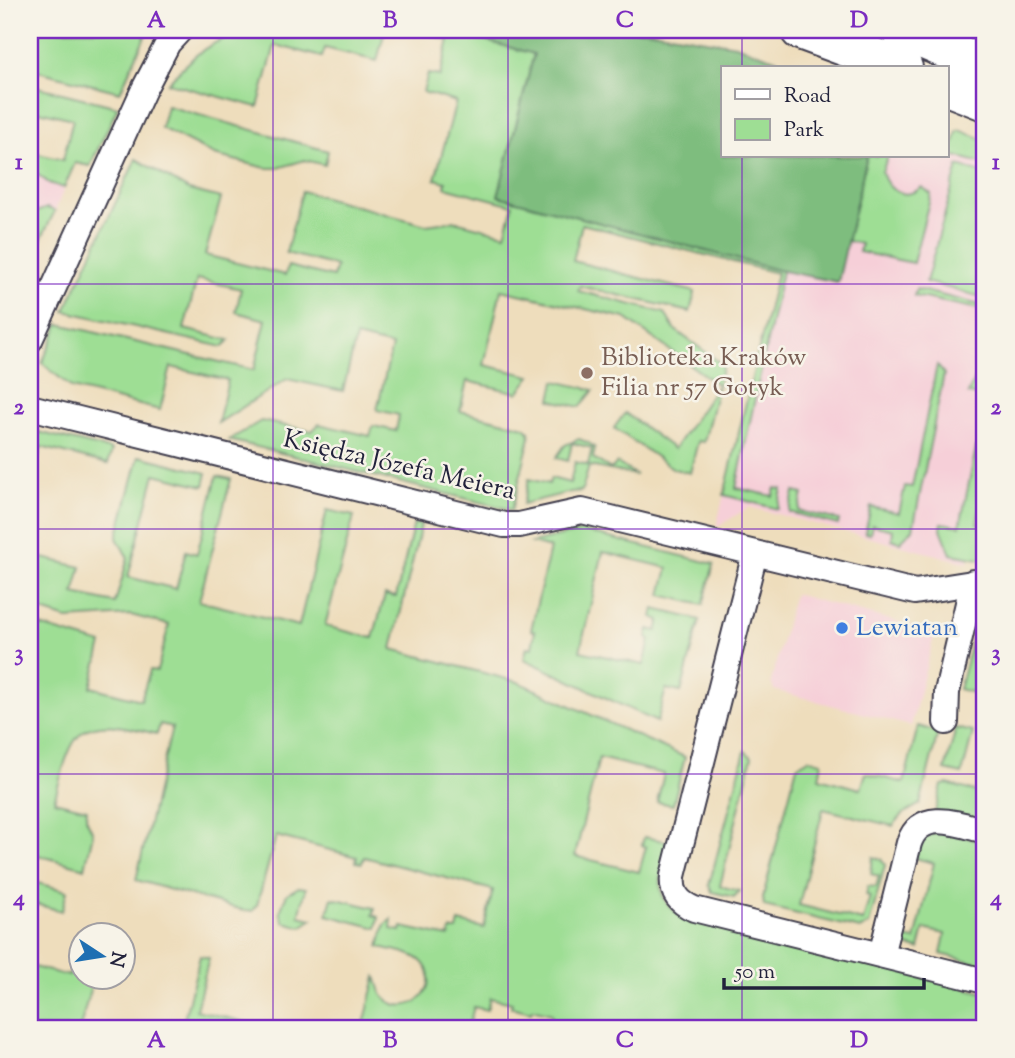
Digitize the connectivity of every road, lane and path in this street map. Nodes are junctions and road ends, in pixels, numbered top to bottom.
1 (180, 30) edge
2 (800, 30) edge
3 (901, 30) edge
4 (898, 66) edge
5 (985, 66) edge
6 (948, 86) edge
7 (985, 101) edge
8 (30, 340) edge
9 (30, 407) edge
10 (755, 553) junction
11 (979, 582) edge
12 (946, 722) dead end
13 (985, 831) edge
14 (881, 955) junction
15 (985, 981) edge

1 - 8 street
2 - 4 main road
3 - 5 main road
6 - 7 main road
9 - 10 street, Księdza Józefa Meiera
10 - 11 street, Księdza Józefa Meiera
10 - 14 street
11 - 12 street, Księdza Józefa Meiera
13 - 14 street
14 - 15 street

